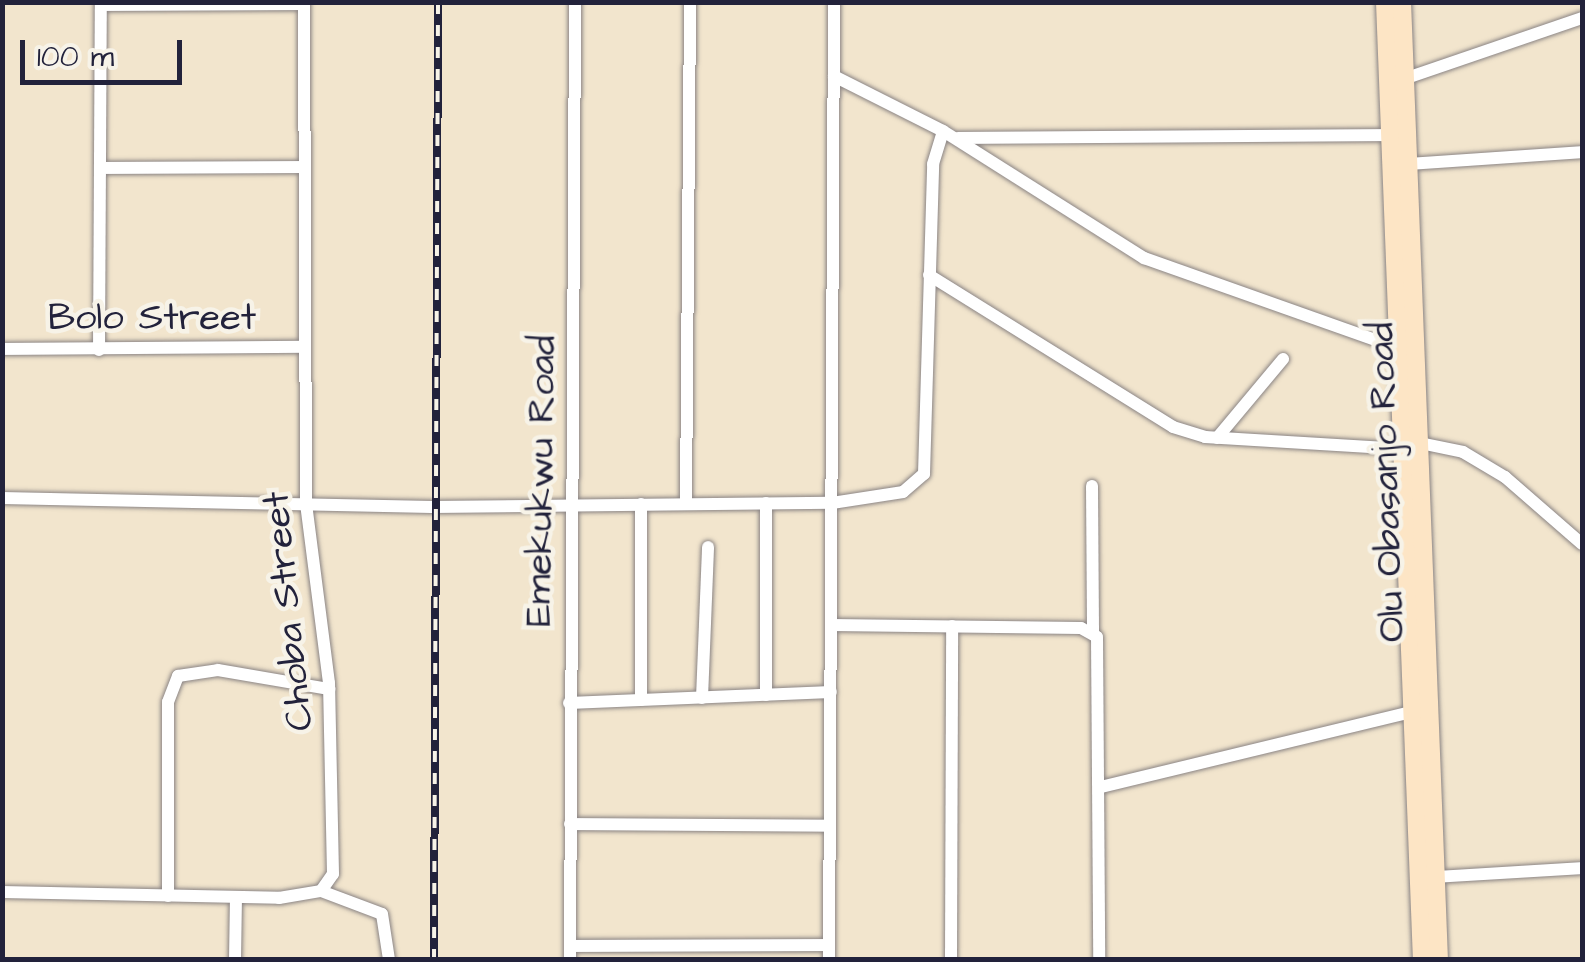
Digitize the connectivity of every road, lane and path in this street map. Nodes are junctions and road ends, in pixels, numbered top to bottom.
1 (575, 2) edge
2 (690, 2) edge
3 (834, 2) edge
4 (1385, 2) edge
5 (304, 3) edge
6 (1402, 3) edge
7 (101, 4) edge
8 (1582, 18) edge
9 (834, 76) junction
10 (1404, 79) junction
11 (1390, 134) junction
12 (949, 135) junction
13 (1582, 152) edge
14 (1407, 164) junction
15 (302, 167) junction
16 (100, 168) junction
17 (929, 275) junction
18 (302, 347) junction
19 (1398, 348) junction
20 (2, 349) edge
21 (99, 350) junction
22 (1283, 359) dead end
23 (1217, 438) junction
24 (1411, 446) junction
25 (1092, 486) dead end
26 (2, 498) edge
27 (832, 502) junction
28 (306, 503) junction
29 (686, 503) junction
30 (766, 503) junction
31 (572, 504) junction
32 (641, 504) junction
33 (1582, 544) edge
34 (708, 547) dead end
35 (831, 624) junction
36 (952, 626) junction
37 (1093, 633) junction
38 (329, 689) junction
39 (830, 692) junction
40 (766, 695) junction
41 (702, 698) junction
42 (641, 700) junction
43 (569, 704) junction
44 (1411, 712) junction
45 (1101, 786) junction
46 (570, 824) junction
47 (830, 826) junction
48 (1582, 868) edge
49 (1435, 876) junction
50 (321, 890) junction
51 (2, 892) edge
52 (168, 896) junction
53 (236, 898) junction
54 (570, 952) edge
55 (829, 952) edge
56 (235, 960) edge
57 (389, 960) edge
58 (950, 960) edge
59 (1099, 960) edge
60 (1422, 960) edge
61 (1439, 960) edge

1 - 31 street, Emekukwu Road
2 - 29 street
3 - 9 street
4 - 11 main road, Olu Obasanjo Road
5 - 7 street
5 - 15 street, Choba Street
6 - 10 main road, Olu Obasanjo Road
7 - 16 street
8 - 10 street
9 - 12 street
9 - 27 street
10 - 14 main road, Olu Obasanjo Road
11 - 12 street
11 - 19 main road, Olu Obasanjo Road
12 - 17 street
12 - 19 street
13 - 14 street
14 - 24 main road, Olu Obasanjo Road
15 - 16 street
15 - 18 street, Choba Street
16 - 21 street
17 - 23 street
17 - 27 street
18 - 21 street, Bolo Street
18 - 28 street, Choba Street
19 - 24 main road, Olu Obasanjo Road
20 - 21 street, Bolo Street
22 - 23 street
23 - 24 street
24 - 33 street
24 - 44 main road, Olu Obasanjo Road
24 - 49 main road, Olu Obasanjo Road
25 - 37 street
26 - 28 street
27 - 30 street
27 - 35 street
28 - 31 street
28 - 38 street, Choba Street
29 - 30 street
29 - 32 street
30 - 40 street
31 - 32 street
31 - 43 street, Emekukwu Road
32 - 42 street
34 - 41 street
35 - 36 street
35 - 39 street
36 - 37 street
36 - 58 street
37 - 45 street
38 - 50 street, Choba Street
38 - 52 street
39 - 40 street
39 - 47 street
40 - 41 street
41 - 42 street
42 - 43 street
43 - 46 street, Emekukwu Road
44 - 45 street
44 - 60 main road, Olu Obasanjo Road
45 - 59 street
46 - 47 street
46 - 54 street, Emekukwu Road
47 - 55 street
48 - 49 street
49 - 61 main road, Olu Obasanjo Road
50 - 53 street
50 - 57 street
51 - 52 street
52 - 53 street
53 - 56 street
54 - 55 street

